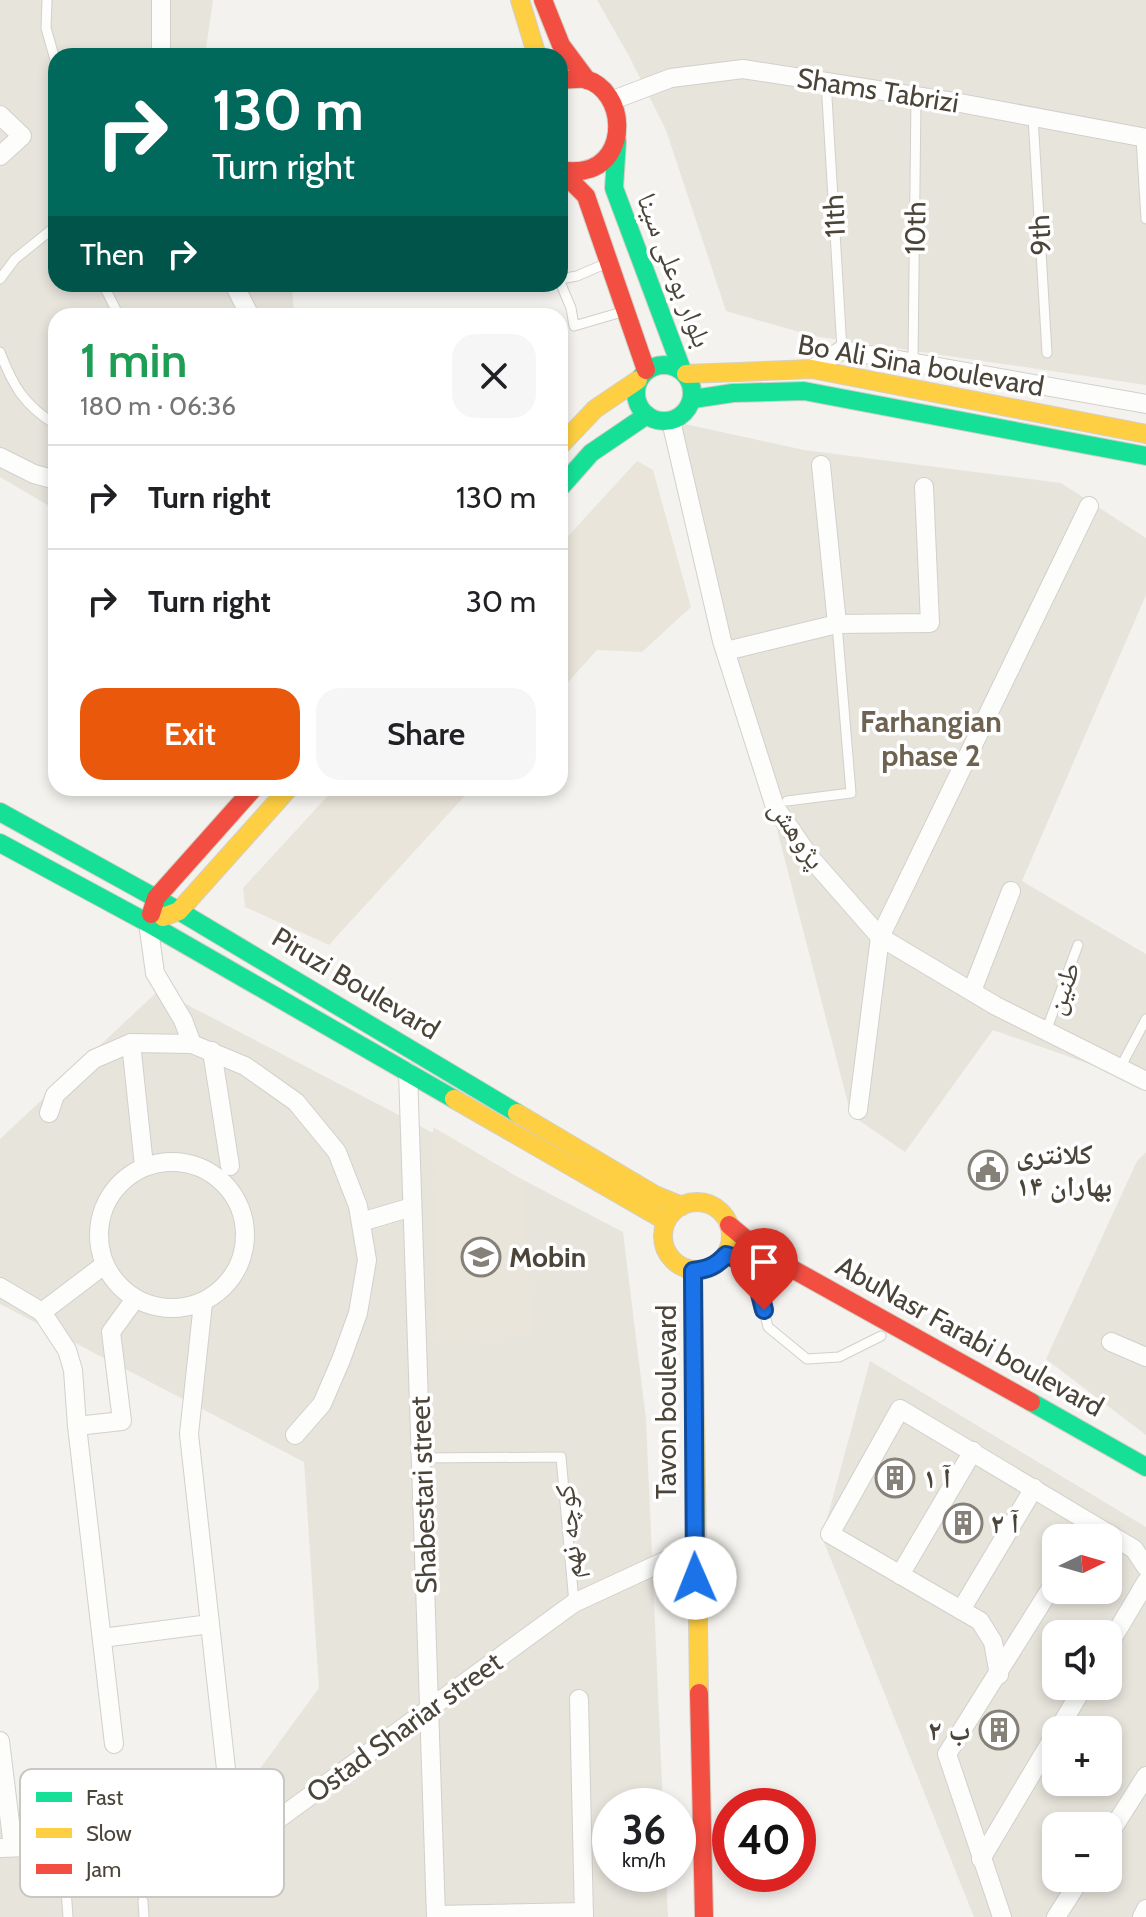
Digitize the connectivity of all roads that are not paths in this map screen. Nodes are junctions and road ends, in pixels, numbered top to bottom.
1 (47, 0) edge
2 (161, 0) edge
3 (520, 0) edge
4 (543, 0) edge
5 (50, 48) edge
6 (161, 48) edge
7 (535, 48) edge
8 (563, 48) edge
9 (568, 54) edge
10 (568, 80) edge
11 (587, 80) junction
12 (826, 81) junction
13 (916, 96) junction
14 (613, 100) junction
15 (0, 115) edge
16 (1033, 117) junction
17 (1144, 138) edge
18 (617, 141) junction
19 (0, 156) edge
20 (568, 172) edge
21 (568, 179) edge
22 (1146, 219) edge
23 (48, 232) edge
24 (610, 262) junction
25 (568, 278) edge
26 (0, 279) edge
27 (564, 292) edge
28 (627, 311) junction
29 (842, 350) junction
30 (0, 352) edge
31 (1047, 353) dead end
32 (913, 361) junction
33 (812, 369) junction
34 (684, 372) junction
35 (642, 375) junction
36 (693, 399) junction
37 (1146, 404) edge
38 (647, 415) junction
39 (48, 420) edge
40 (671, 421) junction
41 (1146, 434) edge
42 (568, 438) edge
43 (1146, 456) edge
44 (0, 457) edge
45 (821, 465) dead end
46 (48, 478) edge
47 (568, 479) edge
48 (924, 487) dead end
49 (1089, 506) dead end
50 (837, 624) junction
51 (726, 651) junction
52 (247, 796) edge
53 (282, 796) edge
54 (787, 801) dead end
55 (0, 812) edge
56 (0, 843) edge
57 (1011, 891) dead end
58 (156, 898) junction
59 (179, 911) junction
60 (148, 923) junction
61 (880, 937) junction
62 (1078, 945) dead end
63 (972, 991) junction
64 (1146, 1019) edge
65 (1046, 1031) junction
66 (131, 1043) junction
67 (192, 1044) junction
68 (212, 1051) junction
69 (1120, 1068) junction
70 (408, 1072) junction
71 (1146, 1081) edge
72 (858, 1110) dead end
73 (49, 1113) dead end
74 (144, 1166) junction
75 (230, 1166) dead end
76 (682, 1206) junction
77 (412, 1207) junction
78 (666, 1221) junction
79 (361, 1222) junction
80 (729, 1225) junction
81 (726, 1255) junction
82 (104, 1265) junction
83 (763, 1267) junction
84 (693, 1271) junction
85 (0, 1287) edge
86 (135, 1299) junction
87 (203, 1303) junction
88 (42, 1312) junction
89 (885, 1329) junction
90 (1111, 1342) dead end
91 (1146, 1357) edge
92 (77, 1426) junction
93 (295, 1435) dead end
94 (973, 1451) junction
95 (421, 1458) junction
96 (1146, 1467) edge
97 (1146, 1487) edge
98 (1034, 1488) junction
99 (1078, 1524) edge
100 (1122, 1544) edge
101 (695, 1547) junction
102 (1146, 1567) edge
103 (900, 1575) junction
104 (1146, 1582) edge
105 (574, 1603) junction
106 (1042, 1603) edge
107 (961, 1610) junction
108 (1122, 1622) edge
109 (210, 1624) junction
110 (102, 1638) junction
111 (999, 1675) junction
112 (579, 1699) dead end
113 (431, 1708) junction
114 (0, 1741) edge
115 (114, 1744) dead end
116 (1042, 1756) edge
117 (226, 1769) dead end
118 (1146, 1776) edge
119 (1122, 1814) edge
120 (284, 1815) edge
121 (6, 1848) edge
122 (981, 1859) junction
123 (1072, 1892) edge
124 (67, 1897) edge
125 (143, 1901) dead end
126 (1146, 1909) edge
127 (584, 1915) edge
128 (436, 1916) edge
129 (68, 1917) edge
130 (144, 1917) edge
131 (704, 1917) edge
132 (1002, 1917) edge
133 (1056, 1917) edge
134 (1142, 1917) edge

1 - 5 lane
2 - 6 street
3 - 7 street
4 - 8 street
9 - 11 street
10 - 11 street
11 - 14 street
12 - 13 street, Shams Tabrizi
12 - 14 street, Shams Tabrizi
12 - 29 lane, 11th
13 - 16 street, Shams Tabrizi
13 - 32 lane, 10th
14 - 18 street, بلوار بوعلی سینا
15 - 19 street
16 - 17 street, Shams Tabrizi
16 - 31 lane, 9th
17 - 22 lane
18 - 20 street
18 - 34 street, بلوار بوعلی سینا
21 - 24 street, بلوار بوعلی سینا
23 - 26 lane
24 - 25 lane
24 - 28 street, بلوار بوعلی سینا
27 - 28 lane
28 - 35 street, بلوار بوعلی سینا
29 - 32 street
29 - 33 street
30 - 39 lane
32 - 37 street
33 - 34 street, Bo Ali Sina boulevard
33 - 41 street, Bo Ali Sina boulevard
34 - 35 street
34 - 36 street
35 - 38 street
35 - 42 street
36 - 40 street
36 - 43 street, Bo Ali Sina boulevard
38 - 40 street
38 - 47 street
40 - 51 street, پژوهش
44 - 46 street
45 - 50 street
48 - 50 street
49 - 61 street
50 - 51 street
50 - 54 lane
51 - 61 street, پژوهش
52 - 58 street
53 - 59 street
55 - 58 street, Piruzi Boulevard
56 - 60 street, Piruzi Boulevard
57 - 63 street
58 - 59 street, Piruzi Boulevard
58 - 60 street
59 - 60 street
59 - 76 street, Piruzi Boulevard
60 - 67 street
60 - 70 street, Piruzi Boulevard
61 - 63 street, پژوهش
61 - 72 street
62 - 65 lane, طنین
63 - 65 street, پژوهش
64 - 69 lane
65 - 69 street, پژوهش
66 - 67 street
66 - 73 street
66 - 74 street
67 - 68 street
68 - 75 street
68 - 79 street
69 - 71 street, پژوهش
70 - 77 street, Shabestari street
70 - 78 street, Piruzi Boulevard
74 - 82 street
74 - 87 street
76 - 78 street
76 - 80 street
77 - 79 street
77 - 95 street, Shabestari street
78 - 84 street
79 - 93 street
80 - 81 street
80 - 89 street, AbuNasr Farabi boulevard
81 - 83 street, AbuNasr Farabi boulevard
81 - 84 street
82 - 86 street
82 - 88 street
83 - 89 street, AbuNasr Farabi boulevard
83 - 89 lane
84 - 101 street, Tavon boulevard
85 - 88 street
86 - 87 street
86 - 92 street
87 - 109 street
88 - 92 street
89 - 96 street, AbuNasr Farabi boulevard
89 - 97 street, AbuNasr Farabi boulevard
90 - 91 street
92 - 110 street
94 - 98 street
94 - 103 street
94 - 103 street
95 - 105 lane, کوچه نهم
95 - 113 street, Shabestari street
98 - 99 street
98 - 107 street
100 - 102 street
101 - 105 street, Ostad Shariar street
101 - 131 street, Tavon boulevard
103 - 107 street
104 - 108 street
105 - 113 street, Ostad Shariar street
106 - 111 street
107 - 111 street
109 - 110 street
109 - 117 street
110 - 115 street
111 - 122 street
112 - 127 street
113 - 120 street, Ostad Shariar street
113 - 128 street, Shabestari street
114 - 121 street
116 - 122 street
118 - 119 street
122 - 132 street
123 - 133 street
124 - 129 lane
125 - 130 lane
126 - 134 street
127 - 128 street

